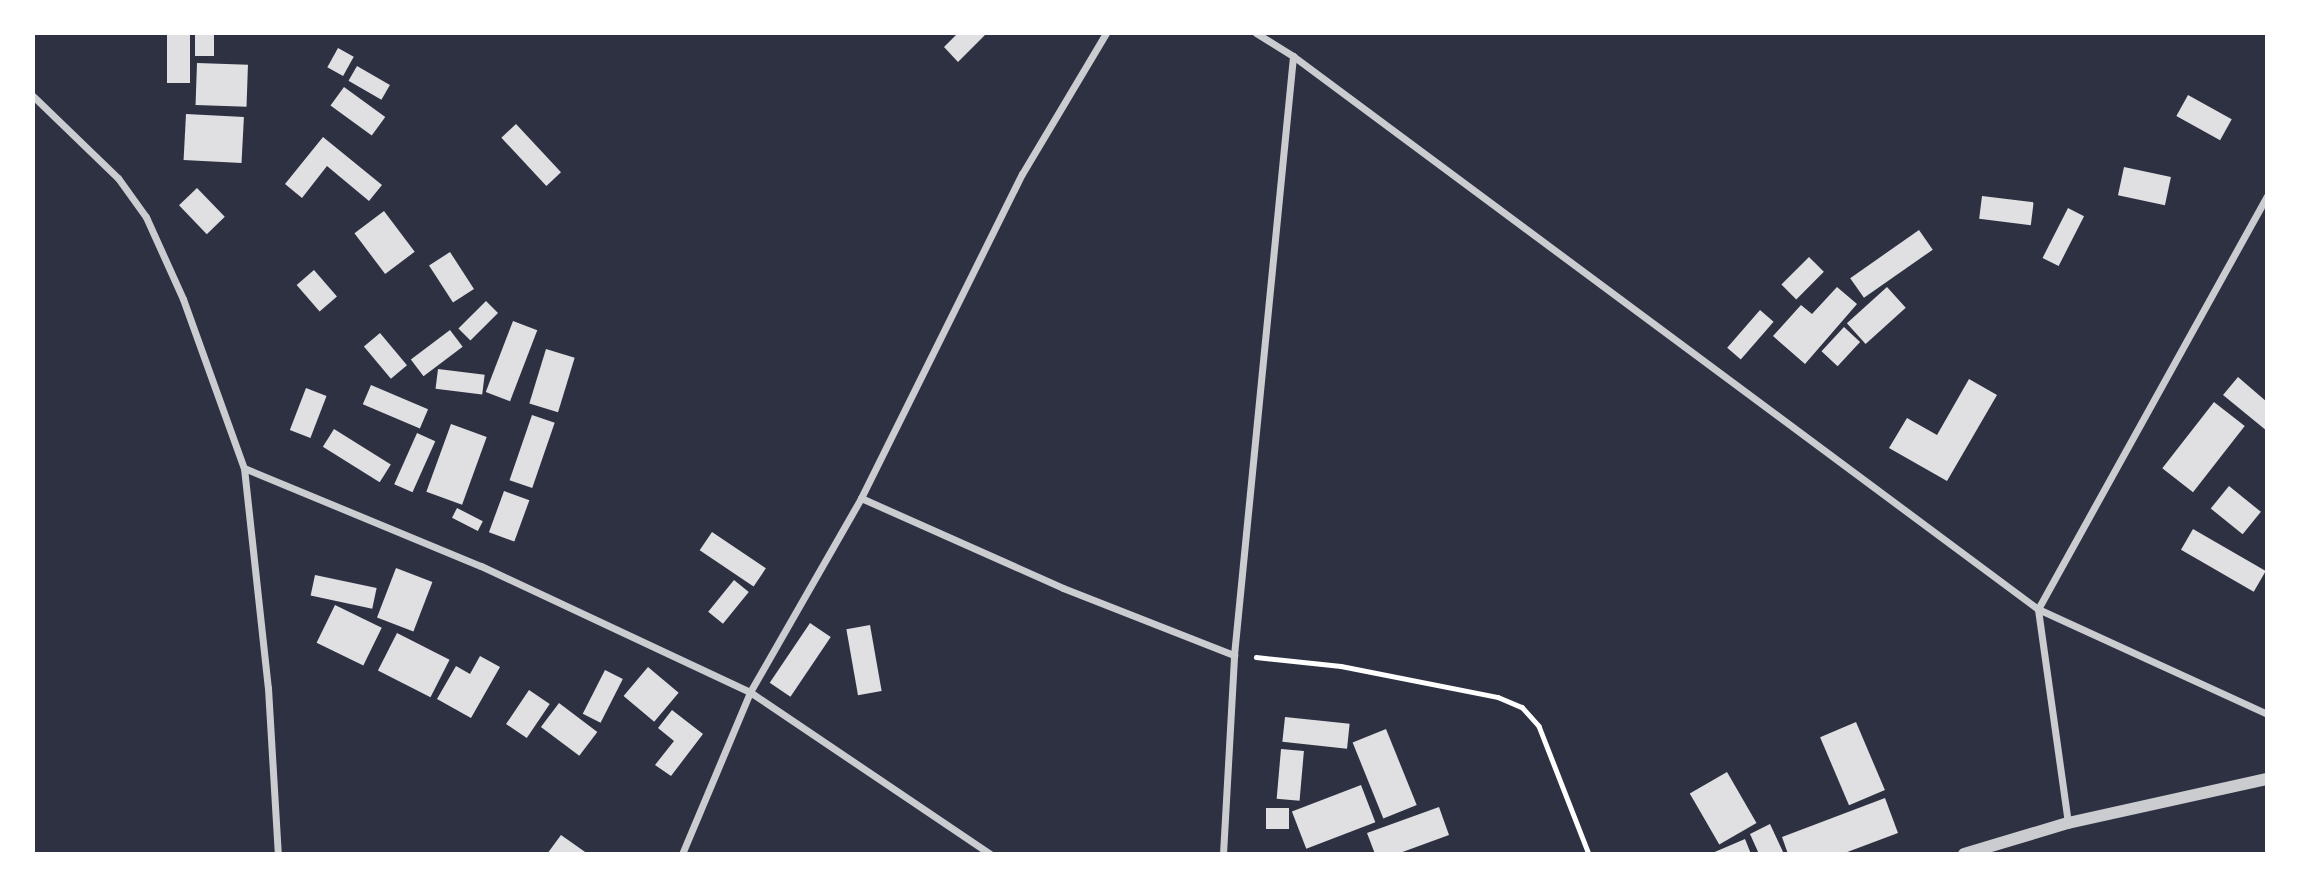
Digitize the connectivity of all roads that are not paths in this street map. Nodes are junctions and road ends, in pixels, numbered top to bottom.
1 (1106, 33) edge
2 (1256, 33) edge
3 (1293, 56) junction
4 (33, 96) edge
5 (2267, 196) edge
6 (244, 468) junction
7 (861, 498) junction
8 (2038, 609) junction
9 (1234, 654) junction
10 (750, 692) junction
11 (2267, 714) edge
12 (2267, 779) edge
13 (2068, 823) junction
14 (278, 854) edge
15 (682, 854) edge
16 (989, 854) edge
17 (1223, 854) edge
18 (1964, 854) edge

1 - 7 street
2 - 3 street
3 - 8 street
3 - 9 street
4 - 6 street
5 - 8 street
6 - 10 street
6 - 14 street
7 - 9 street
7 - 10 street
8 - 11 street
8 - 13 street
9 - 17 street
10 - 15 street
10 - 16 street
12 - 13 street
13 - 18 street

